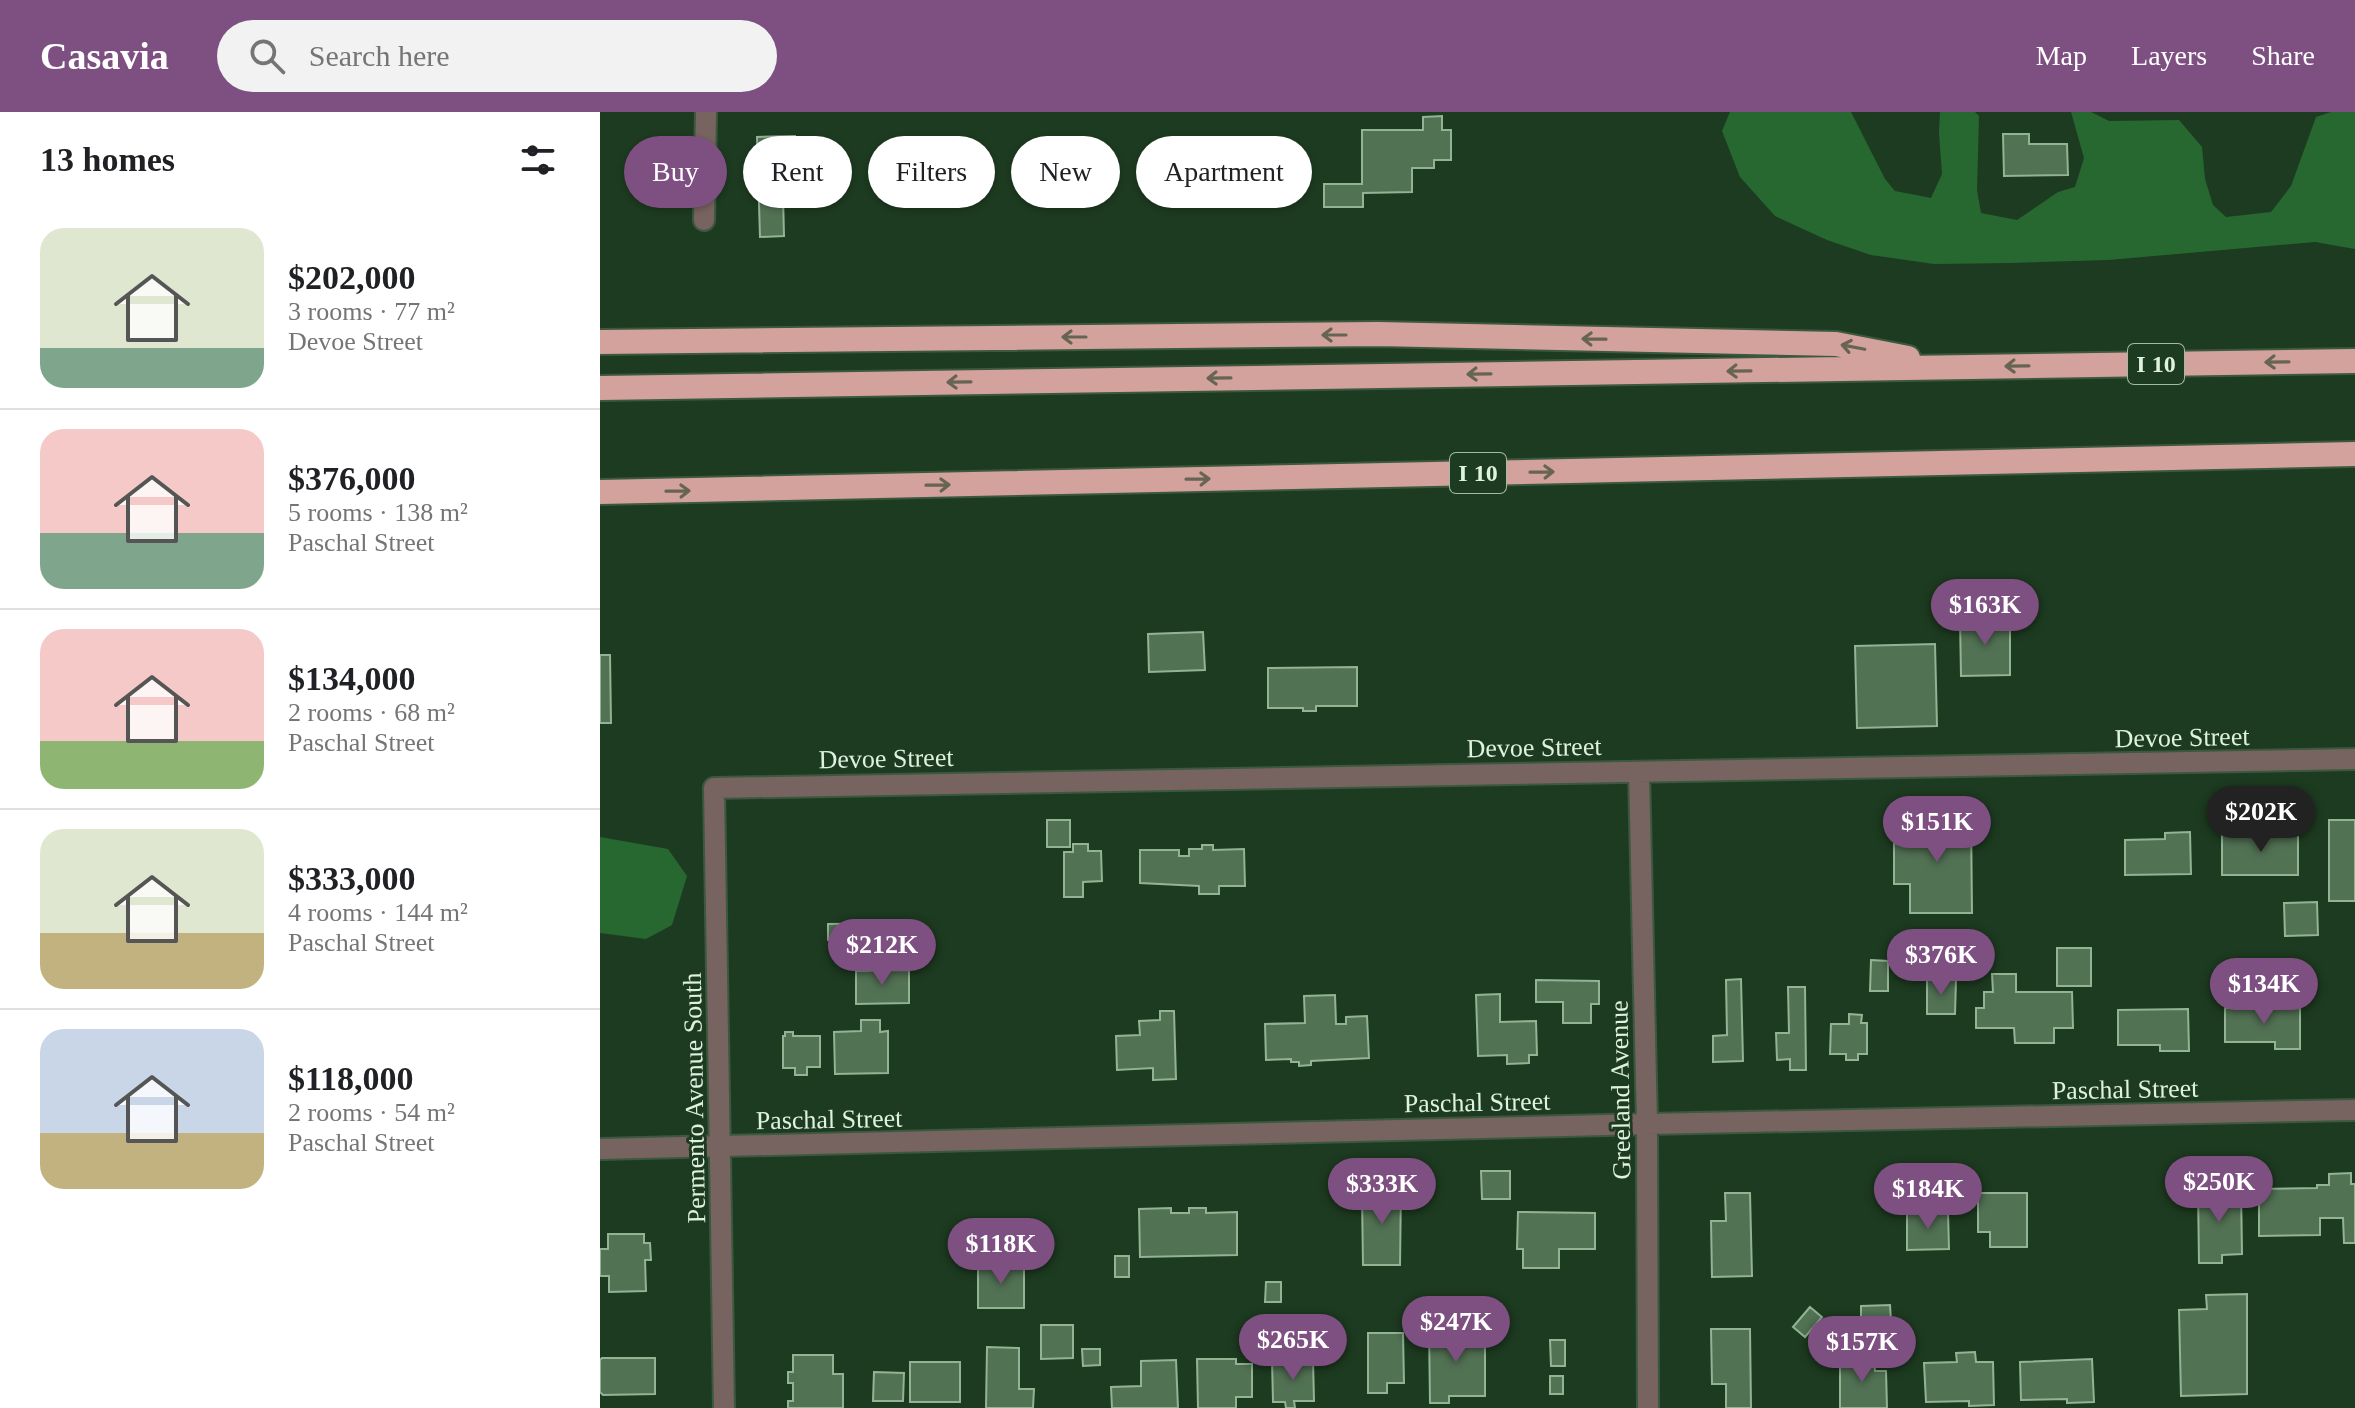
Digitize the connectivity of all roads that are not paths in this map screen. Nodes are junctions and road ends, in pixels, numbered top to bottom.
1 (706, 112) edge
2 (704, 220) dead end
3 (600, 342) edge
4 (2355, 361) edge
5 (1957, 367) junction
6 (600, 388) edge
7 (2355, 454) edge
8 (600, 492) edge
9 (2355, 759) edge
10 (1639, 772) junction
11 (714, 788) joint
12 (2355, 1110) edge
13 (1647, 1124) junction
14 (721, 1148) junction
15 (600, 1149) edge
16 (724, 1408) edge
17 (1648, 1408) edge

1 - 2 street
5 -> 3 highway
4 -> 5 highway, I 10
5 -> 6 highway, I 10
8 -> 7 highway, I 10
9 - 10 street, Devoe Street
10 - 11 street, Devoe Street
10 - 13 street, Greeland Avenue
11 - 14 street, Permento Avenue South
12 - 13 street, Paschal Street
13 - 14 street, Paschal Street
13 - 17 street, Greeland Avenue
14 - 15 street, Paschal Street
14 - 16 street, Permento Avenue South

